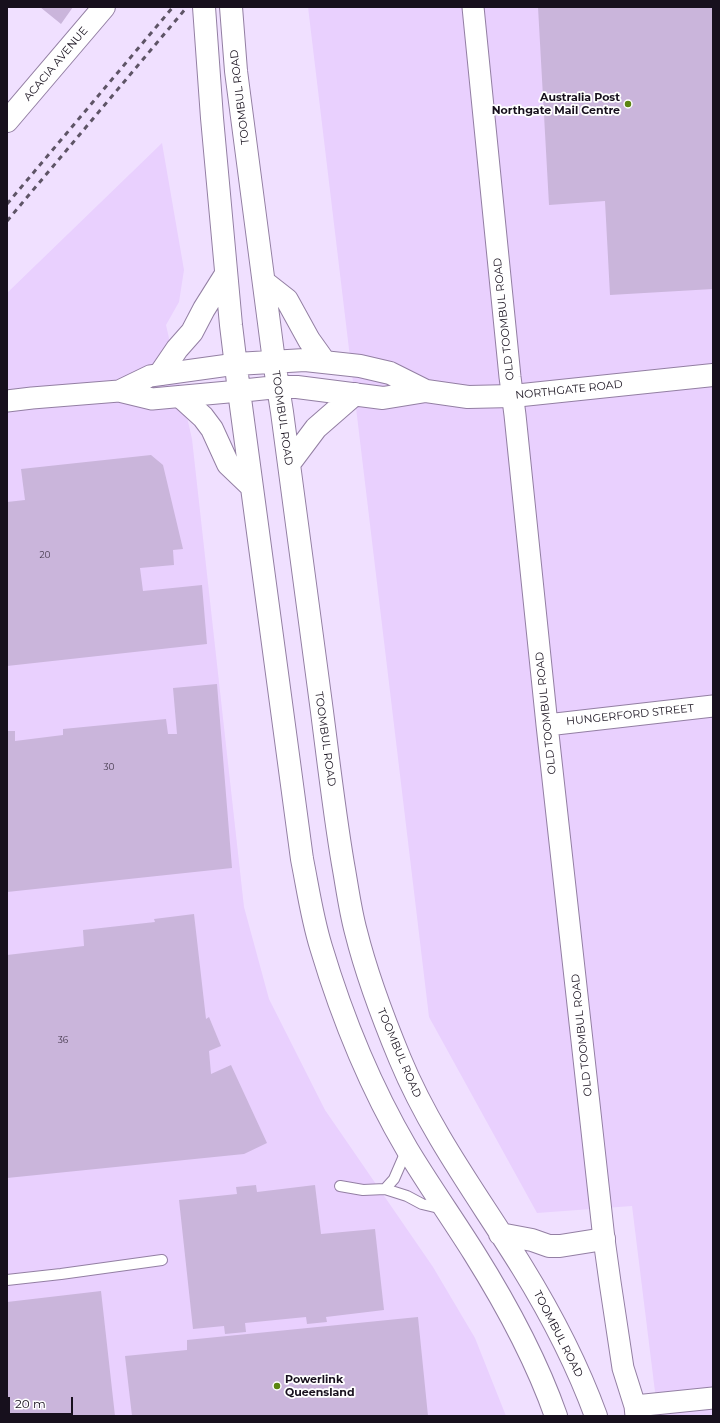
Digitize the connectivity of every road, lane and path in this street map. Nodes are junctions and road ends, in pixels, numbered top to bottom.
1 (104, 7) edge
2 (204, 7) edge
3 (473, 7) edge
4 (231, 8) edge
5 (7, 121) edge
6 (226, 274) junction
7 (264, 282) junction
8 (274, 361) junction
9 (324, 361) junction
10 (236, 364) junction
11 (160, 374) junction
12 (713, 375) edge
13 (278, 387) junction
14 (119, 391) junction
15 (239, 391) junction
16 (426, 391) junction
17 (355, 394) junction
18 (513, 396) junction
19 (180, 397) junction
20 (7, 401) edge
21 (289, 464) junction
22 (251, 486) junction
23 (713, 706) edge
24 (547, 725) junction
25 (407, 1149) junction
26 (340, 1186) dead end
27 (386, 1189) junction
28 (446, 1210) junction
29 (500, 1234) junction
30 (604, 1239) junction
31 (162, 1260) dead end
32 (7, 1280) edge
33 (713, 1398) edge
34 (635, 1411) edge
35 (556, 1416) edge
36 (596, 1416) edge

1 - 5 main road, ACACIA AVENUE
2 - 6 main road
3 - 18 street, OLD TOOMBUL ROAD
4 - 7 main road, TOOMBUL ROAD
6 - 10 main road
6 - 11 main road
7 - 8 main road, TOOMBUL ROAD
7 - 9 main road
8 - 9 main road, NORTHGATE ROAD
8 - 10 main road, NORTHGATE ROAD
8 - 13 main road, TOOMBUL ROAD
9 - 16 main road, NORTHGATE ROAD
10 - 11 street
10 - 15 main road
11 - 14 street
12 - 18 main road, NORTHGATE ROAD
13 - 15 main road, NORTHGATE ROAD
13 - 17 main road, NORTHGATE ROAD
13 - 21 main road, TOOMBUL ROAD
14 - 19 street
14 - 20 street
15 - 19 street
15 - 22 main road
16 - 17 main road, NORTHGATE ROAD
16 - 18 main road, NORTHGATE ROAD
17 - 21 main road
18 - 24 street, OLD TOOMBUL ROAD
19 - 22 main road
21 - 29 main road, TOOMBUL ROAD
22 - 25 main road
23 - 24 street, HUNGERFORD STREET
24 - 30 street, OLD TOOMBUL ROAD
25 - 27 lane
25 - 28 main road
26 - 27 lane
27 - 28 lane
28 - 35 main road
29 - 30 main road
29 - 36 main road, TOOMBUL ROAD
30 - 34 street, OLD TOOMBUL ROAD
31 - 32 lane
33 - 34 street

